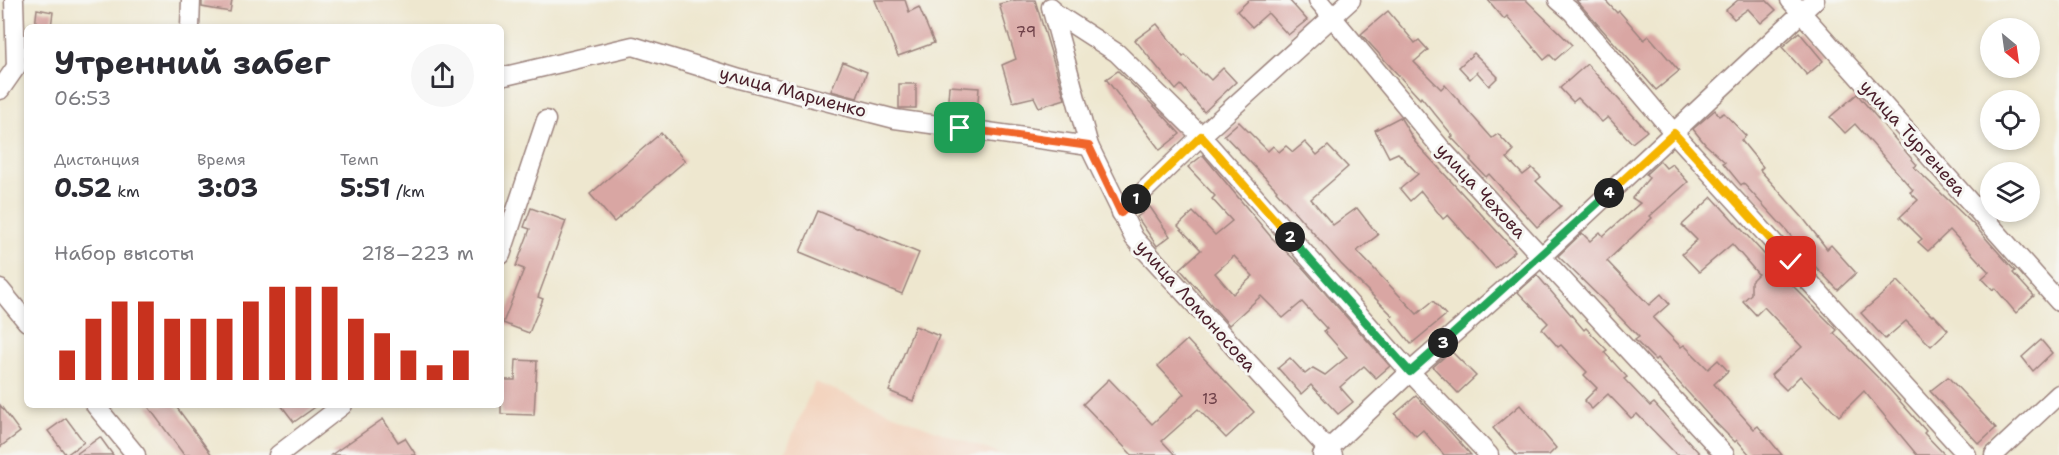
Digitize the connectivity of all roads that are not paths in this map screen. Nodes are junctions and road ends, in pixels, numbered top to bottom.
1 (14, 0) edge
2 (191, 0) edge
3 (1318, 0) edge
4 (1352, 0) edge
5 (1558, 0) edge
6 (1815, 0) edge
7 (1051, 5) edge
8 (1796, 6) edge
9 (1332, 17) junction
10 (190, 24) edge
11 (14, 66) edge
12 (504, 76) edge
13 (0, 90) edge
14 (546, 120) dead end
15 (1674, 133) junction
16 (1201, 136) junction
17 (1089, 146) junction
18 (1121, 213) junction
19 (504, 246) edge
20 (1542, 256) junction
21 (0, 289) edge
22 (2059, 302) edge
23 (24, 318) edge
24 (1410, 372) junction
25 (2059, 394) edge
26 (97, 408) edge
27 (339, 408) edge
28 (1328, 453) edge
29 (136, 455) edge
30 (278, 455) edge
31 (1489, 455) edge
32 (1725, 455) edge
33 (1967, 455) edge
34 (1994, 455) edge

1 - 11 street
2 - 10 street
3 - 9 street, улица Чехова
4 - 9 street
5 - 15 street
6 - 8 street
7 - 16 street
7 - 17 street, улица Ломоносова
8 - 15 street
8 - 22 street, улица Тургенева
9 - 16 street
9 - 20 street, улица Чехова
11 - 13 street
12 - 17 street, улица Мариенко
14 - 19 street
15 - 20 street
15 - 33 street
16 - 18 street
16 - 24 street
17 - 18 street, улица Ломоносова
18 - 28 street, улица Ломоносова
20 - 24 street
20 - 32 street, улица Чехова
21 - 23 street
24 - 28 street
24 - 31 street
25 - 34 street
26 - 29 street
27 - 30 street

